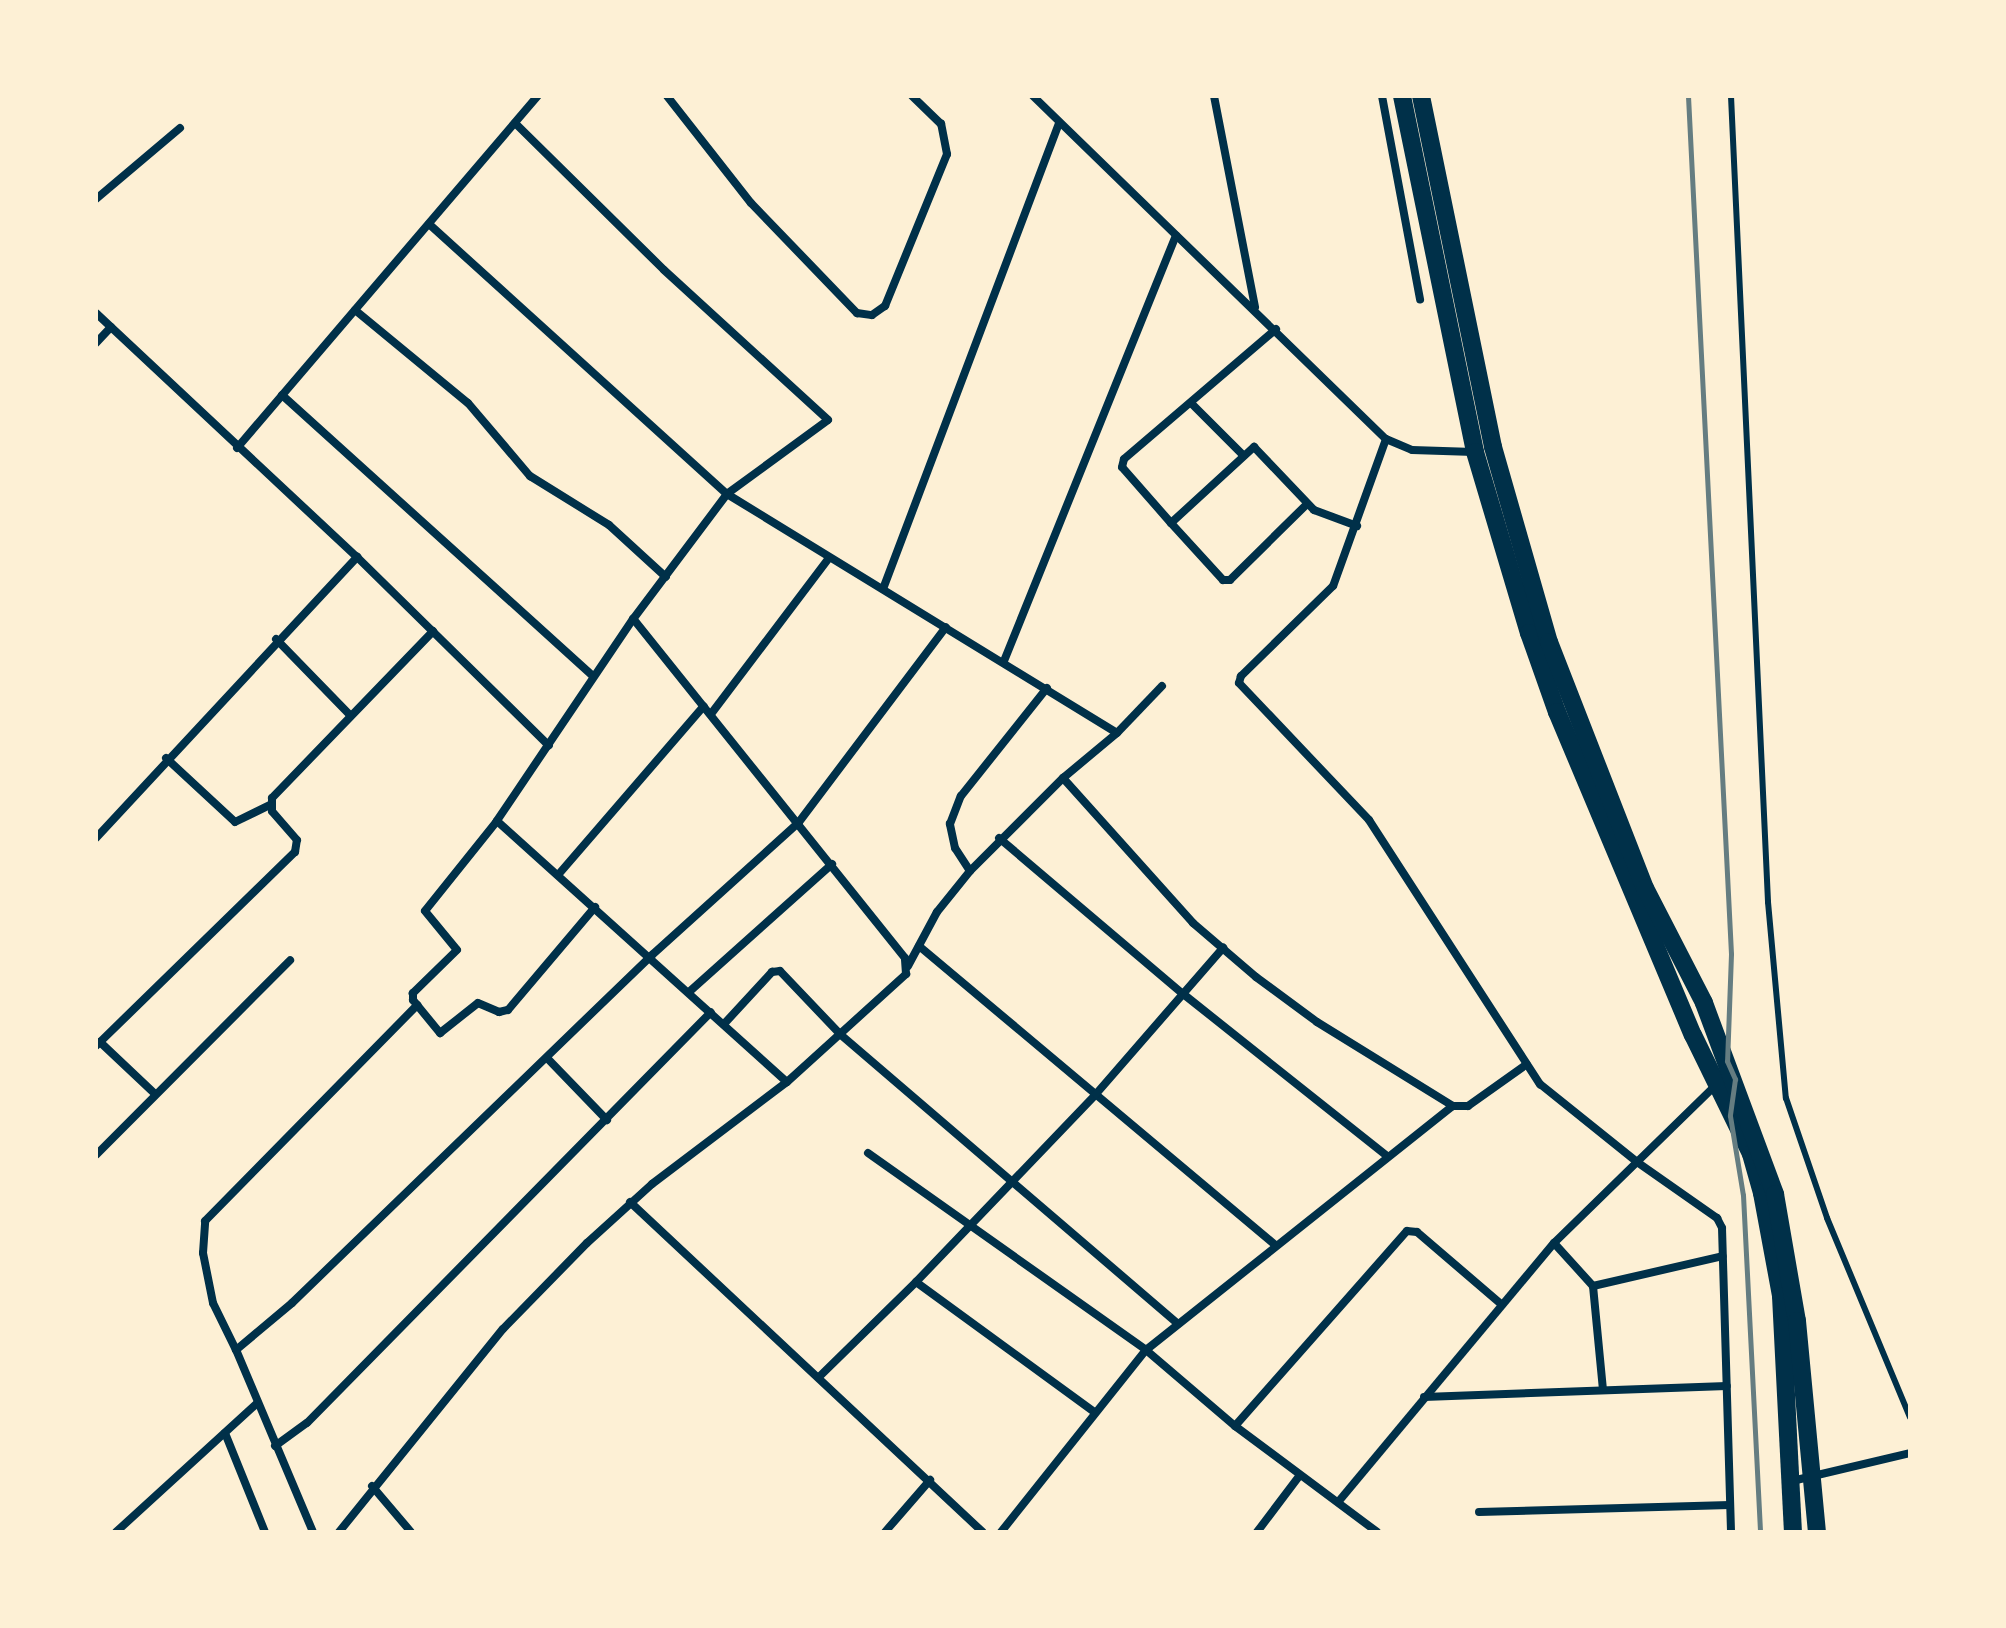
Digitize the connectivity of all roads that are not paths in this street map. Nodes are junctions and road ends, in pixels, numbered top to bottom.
1 (538, 96) edge
2 (667, 96) edge
3 (912, 96) edge
4 (1033, 96) edge
5 (1214, 96) edge
6 (1382, 96) edge
7 (1402, 96) edge
8 (1421, 96) edge
9 (1731, 96) edge
10 (515, 123) junction
11 (1059, 123) junction
12 (180, 128) dead end
13 (96, 199) edge
14 (429, 224) junction
15 (1176, 235) junction
16 (1420, 299) dead end
17 (1255, 308) junction
18 (355, 310) junction
19 (96, 313) edge
20 (111, 327) junction
21 (1276, 329) junction
22 (96, 343) edge
23 (282, 395) junction
24 (1191, 403) junction
25 (1386, 439) junction
26 (237, 448) junction
27 (1475, 452) junction
28 (1243, 455) junction
29 (727, 494) junction
30 (1307, 504) junction
31 (1171, 523) junction
32 (1357, 526) junction
33 (357, 557) junction
34 (829, 558) junction
35 (666, 577) junction
36 (883, 589) junction
37 (633, 619) junction
38 (946, 627) junction
39 (433, 631) junction
40 (276, 639) junction
41 (1004, 661) junction
42 (593, 676) junction
43 (1162, 686) dead end
44 (1047, 688) junction
45 (704, 706) junction
46 (349, 714) junction
47 (711, 714) junction
48 (1117, 733) junction
49 (549, 746) junction
50 (166, 758) junction
51 (1063, 778) junction
52 (270, 805) junction
53 (497, 821) junction
54 (799, 822) junction
55 (96, 838) edge
56 (999, 838) junction
57 (832, 864) junction
58 (970, 871) junction
59 (558, 875) junction
60 (595, 907) junction
61 (919, 946) junction
62 (1223, 948) junction
63 (652, 955) junction
64 (290, 960) dead end
65 (908, 966) junction
66 (689, 992) junction
67 (1182, 993) junction
68 (417, 1005) junction
69 (711, 1012) junction
70 (724, 1024) junction
71 (841, 1035) junction
72 (98, 1044) edge
73 (548, 1059) junction
74 (1527, 1064) junction
75 (1730, 1070) junction
76 (787, 1082) junction
77 (1715, 1086) junction
78 (155, 1094) junction
79 (1096, 1094) junction
80 (1453, 1106) junction
81 (607, 1120) junction
82 (868, 1153) dead end
83 (96, 1155) edge
84 (1388, 1157) junction
85 (1637, 1162) junction
86 (1012, 1185) junction
87 (630, 1202) junction
88 (968, 1225) junction
89 (1554, 1243) junction
90 (1276, 1246) junction
91 (1723, 1256) junction
92 (916, 1282) junction
93 (1593, 1286) junction
94 (1501, 1304) junction
95 (1178, 1324) junction
96 (236, 1350) junction
97 (1146, 1350) junction
98 (819, 1377) junction
99 (1727, 1386) junction
100 (1603, 1390) junction
101 (1424, 1397) junction
102 (256, 1404) junction
103 (1093, 1411) junction
104 (1910, 1417) edge
105 (1235, 1426) junction
106 (225, 1433) junction
107 (275, 1446) junction
108 (1910, 1453) edge
109 (1300, 1475) junction
110 (1813, 1478) junction
111 (930, 1480) junction
112 (1792, 1481) junction
113 (372, 1486) junction
114 (1339, 1501) junction
115 (1730, 1505) junction
116 (1479, 1512) dead end
117 (116, 1532) edge
118 (265, 1532) edge
119 (313, 1532) edge
120 (339, 1532) edge
121 (411, 1532) edge
122 (885, 1532) edge
123 (983, 1532) edge
124 (1001, 1532) edge
125 (1257, 1532) edge
126 (1377, 1532) edge
127 (1731, 1532) edge
128 (1793, 1532) edge
129 (1817, 1532) edge

1 - 10 street
2 - 3 street
4 - 11 street
5 - 17 street
6 - 16 street
7 - 27 highway
8 - 75 highway
9 - 104 lane
10 - 14 street
10 - 29 street
11 - 15 street
11 - 36 street
12 - 13 street
14 - 18 street
14 - 29 street
15 - 17 street
15 - 41 street
17 - 21 street
18 - 23 street
18 - 35 street
19 - 20 street
20 - 22 street
20 - 26 street
21 - 24 street
21 - 25 street
23 - 26 street
23 - 42 street
24 - 28 street
24 - 31 street
25 - 27 street
25 - 32 street
26 - 33 street
27 - 77 highway
28 - 30 street
28 - 31 street
29 - 34 street
29 - 35 street
30 - 31 street
30 - 32 street
32 - 74 street
33 - 39 street
33 - 40 street
34 - 36 street
34 - 47 street
35 - 37 street
36 - 38 street
37 - 42 street
37 - 45 street
38 - 41 street
38 - 54 street
39 - 46 street
39 - 49 street
40 - 46 street
40 - 50 street
41 - 44 street
42 - 49 street
43 - 48 street
44 - 48 street
44 - 58 street
45 - 47 street
45 - 59 street
46 - 52 street
47 - 54 street
48 - 51 street
49 - 53 street
50 - 52 street
50 - 55 street
51 - 56 street
51 - 62 street
52 - 72 street
53 - 59 street
53 - 68 street
54 - 57 street
54 - 63 street
56 - 58 street
56 - 67 street
57 - 65 street
57 - 66 street
58 - 61 street
59 - 60 street
60 - 63 street
60 - 68 street
61 - 65 street
61 - 79 street
62 - 67 street
62 - 80 street
63 - 66 street
63 - 73 street
64 - 78 street
65 - 71 street
66 - 69 street
67 - 79 street
67 - 84 street
68 - 96 street
69 - 70 street
69 - 81 street
70 - 71 street
70 - 76 street
71 - 76 street
71 - 86 street
72 - 78 street
73 - 81 street
73 - 96 street
74 - 80 street
74 - 85 street
75 - 77 street
75 - 110 highway
76 - 87 street
77 - 85 street
77 - 112 highway
78 - 83 street
79 - 86 street
79 - 90 street
80 - 84 street
81 - 107 street
82 - 88 street
84 - 90 street
85 - 89 street
85 - 91 street
86 - 88 street
86 - 95 street
87 - 98 street
87 - 113 street
88 - 92 street
88 - 97 street
89 - 93 street
89 - 94 street
90 - 95 street
91 - 93 street
91 - 99 street
92 - 98 street
92 - 103 street
93 - 100 street
94 - 101 street
94 - 105 street
95 - 97 street
96 - 102 street
97 - 103 street
97 - 105 street
98 - 111 street
99 - 100 street
99 - 115 street
100 - 101 street
101 - 114 street
102 - 106 street
102 - 107 street
103 - 124 street
105 - 109 street
106 - 117 street
106 - 118 street
107 - 119 street
108 - 110 street
109 - 114 street
109 - 125 street
110 - 112 street
110 - 129 highway
111 - 122 street
111 - 123 street
112 - 128 highway
113 - 120 street
113 - 121 street
114 - 126 street
115 - 116 street
115 - 127 street

